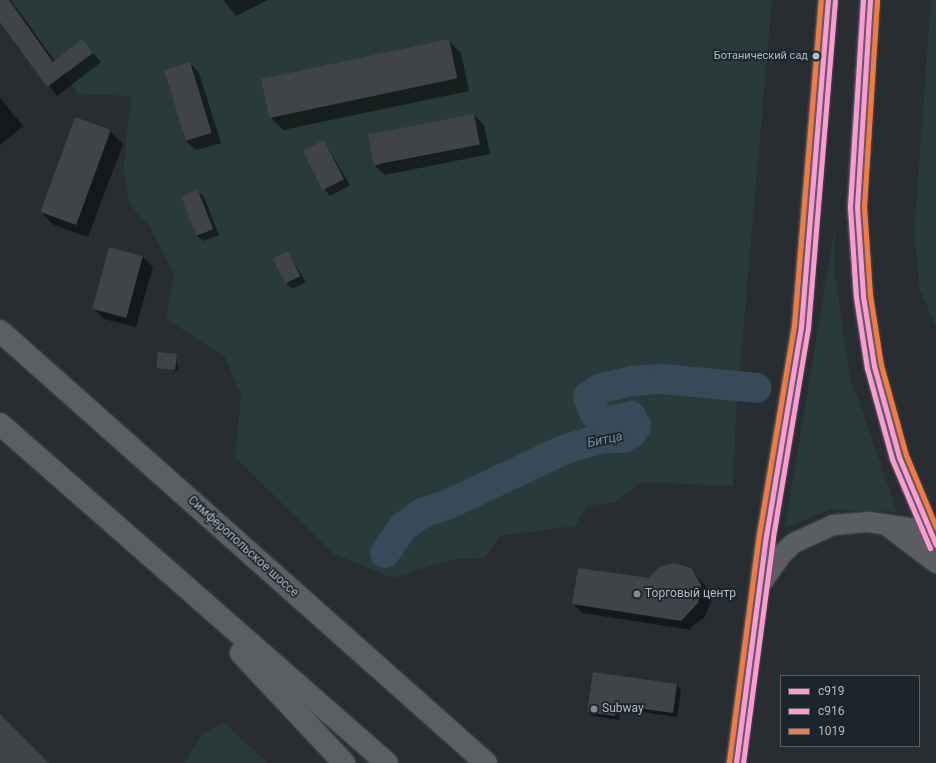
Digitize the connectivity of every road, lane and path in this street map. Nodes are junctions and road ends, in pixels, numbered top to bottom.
1 (828, 0) edge
2 (870, 0) edge
3 (0, 331) edge
4 (0, 424) edge
5 (887, 526) junction
6 (120, 532) junction
7 (933, 538) edge
8 (936, 563) edge
9 (760, 584) junction
10 (344, 763) edge
11 (387, 763) edge
12 (486, 763) edge
13 (736, 763) edge

1 - 9 main road
2 - 7 main road
3 - 12 highway, Симферопольское шоссе
4 - 6 highway
5 - 7 main road
5 - 8 main road
5 - 9 main road
6 - 10 highway
6 - 11 highway
9 - 13 main road

